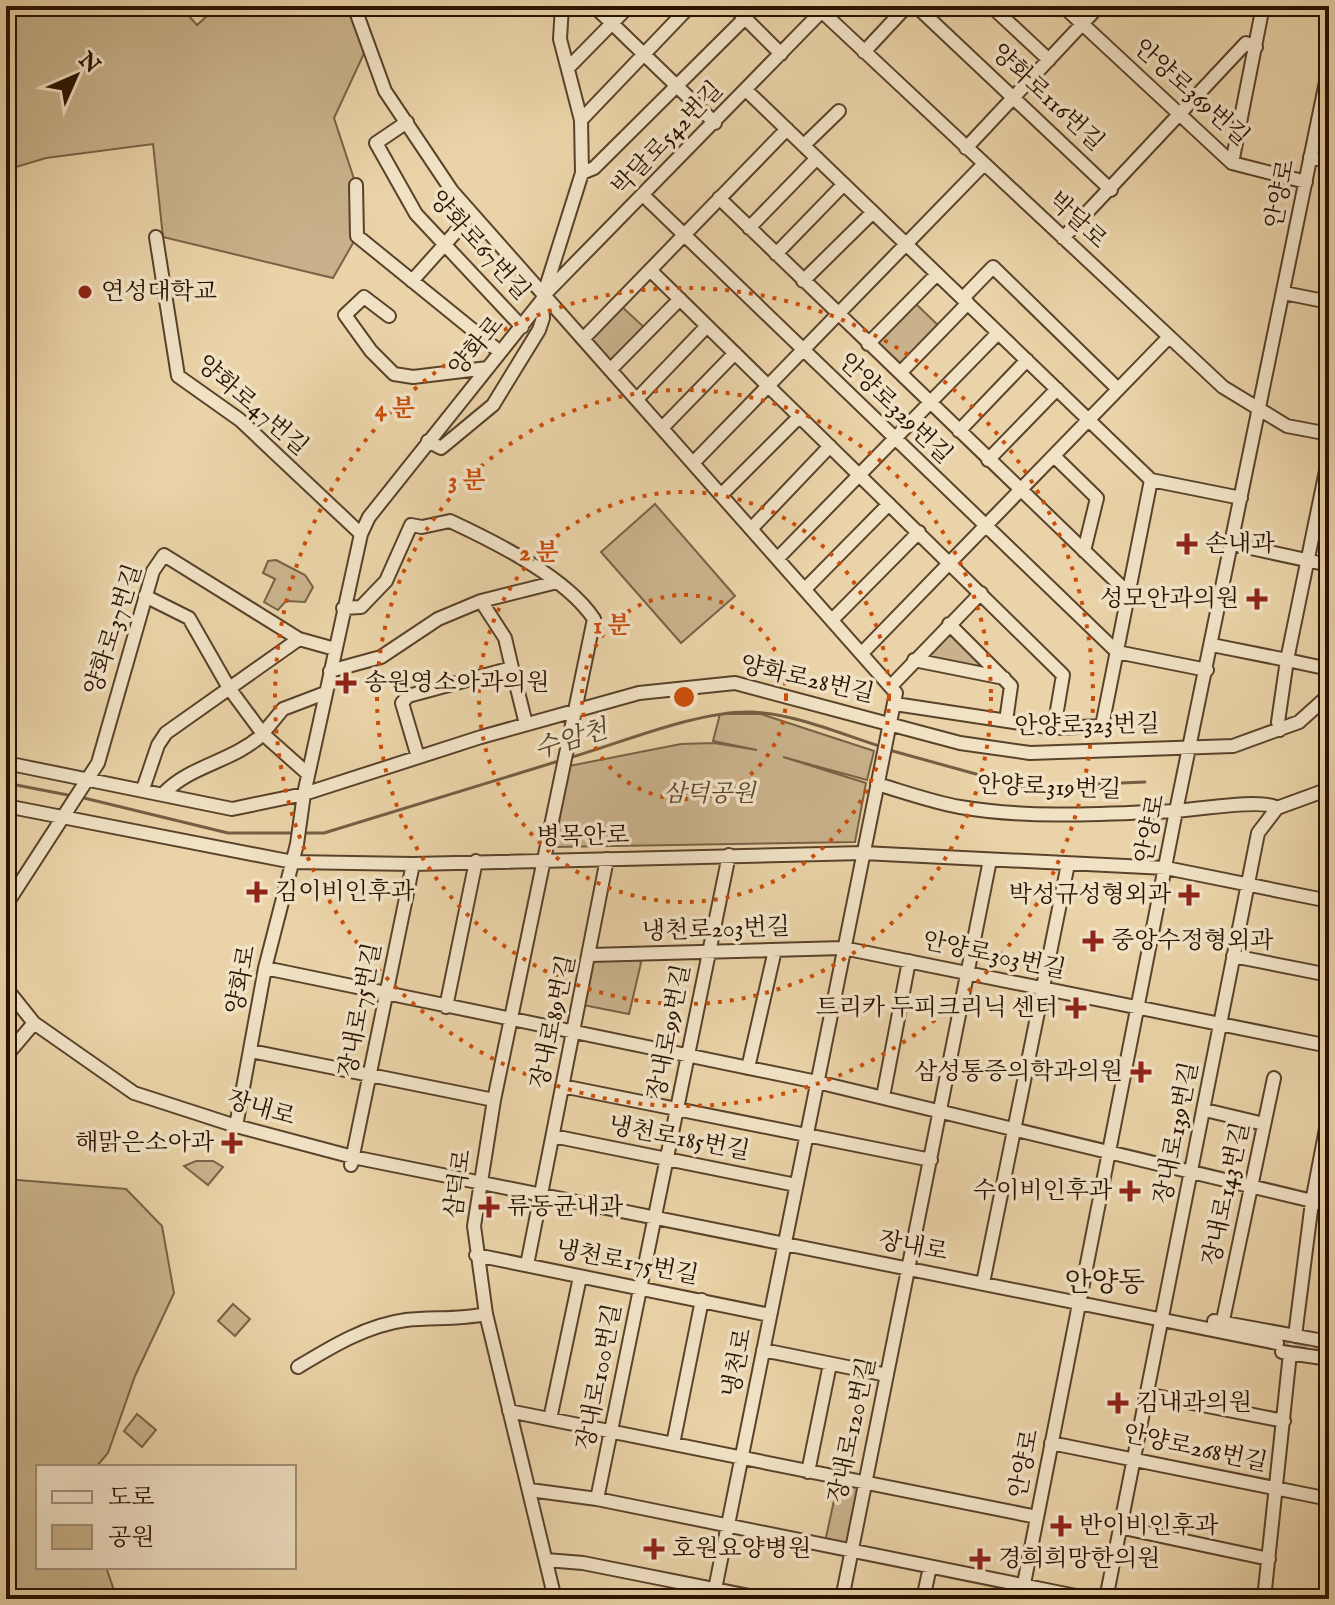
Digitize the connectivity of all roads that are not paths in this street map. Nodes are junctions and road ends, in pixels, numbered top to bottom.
1 (354, 6) edge
2 (562, 6) edge
3 (594, 6) edge
4 (629, 6) edge
5 (690, 6) edge
6 (733, 6) edge
7 (907, 6) edge
8 (916, 6) edge
9 (991, 6) edge
10 (1063, 6) edge
11 (1099, 6) edge
12 (1263, 6) edge
13 (1322, 6) edge
14 (1329, 7) edge
15 (819, 9) edge
16 (745, 18) junction
17 (612, 23) junction
18 (1082, 24) junction
19 (1256, 47) junction
20 (864, 52) junction
21 (643, 53) junction
22 (781, 54) junction
23 (1049, 60) junction
24 (569, 67) junction
25 (1329, 67) edge
26 (676, 86) junction
27 (746, 90) junction
28 (1014, 97) junction
29 (839, 111) dead end
30 (1180, 115) junction
31 (581, 120) junction
32 (407, 122) junction
33 (715, 123) junction
34 (787, 129) junction
35 (804, 145) junction
36 (966, 148) junction
37 (1310, 157) junction
38 (817, 158) junction
39 (1329, 161) edge
40 (1232, 163) junction
41 (984, 164) junction
42 (582, 173) junction
43 (1306, 182) junction
44 (844, 184) junction
45 (356, 185) dead end
46 (1111, 190) junction
47 (644, 196) junction
48 (719, 198) junction
49 (873, 212) junction
50 (471, 215) junction
51 (749, 228) junction
52 (684, 234) junction
53 (156, 237) dead end
54 (1063, 238) junction
55 (443, 243) junction
56 (906, 244) junction
57 (776, 254) junction
58 (650, 270) junction
59 (937, 274) junction
60 (412, 281) junction
61 (803, 281) junction
62 (1284, 293) junction
63 (543, 297) junction
64 (680, 299) junction
65 (965, 301) junction
66 (1329, 302) edge
67 (838, 314) junction
68 (389, 316) dead end
69 (707, 326) junction
70 (522, 327) junction
71 (998, 333) junction
72 (1169, 337) junction
73 (583, 339) junction
74 (868, 344) junction
75 (803, 350) junction
76 (500, 352) junction
77 (735, 353) junction
78 (1027, 360) junction
79 (488, 368) junction
80 (610, 370) junction
81 (900, 373) junction
82 (768, 386) junction
83 (1057, 389) junction
84 (1118, 389) junction
85 (637, 399) junction
86 (929, 402) junction
87 (1259, 410) junction
88 (799, 417) junction
89 (1088, 419) junction
90 (662, 428) junction
91 (959, 431) junction
92 (1329, 434) edge
93 (894, 438) junction
94 (428, 441) junction
95 (830, 446) junction
96 (1054, 456) junction
97 (1329, 456) edge
98 (988, 460) junction
99 (693, 463) junction
100 (859, 475) junction
101 (1151, 480) junction
102 (1021, 490) junction
103 (722, 494) junction
104 (1325, 496) edge
105 (1241, 498) junction
106 (889, 504) junction
107 (985, 528) junction
108 (751, 529) junction
109 (919, 532) junction
110 (361, 534) junction
111 (1232, 544) junction
112 (1084, 551) junction
113 (778, 558) junction
114 (1309, 561) junction
115 (951, 562) junction
116 (1329, 565) edge
117 (557, 582) junction
118 (805, 589) junction
119 (981, 593) junction
120 (1128, 593) junction
121 (145, 596) junction
122 (481, 601) junction
123 (343, 608) junction
124 (832, 620) junction
125 (949, 624) junction
126 (299, 639) junction
127 (1212, 645) junction
128 (335, 649) junction
129 (1117, 652) junction
130 (862, 653) junction
131 (914, 660) junction
132 (1287, 660) junction
133 (512, 668) junction
134 (1329, 669) edge
135 (1207, 670) junction
136 (330, 671) junction
137 (1004, 678) junction
138 (891, 686) junction
139 (229, 688) junction
140 (325, 693) junction
141 (1329, 695) edge
142 (895, 704) junction
143 (574, 710) junction
144 (1006, 721) junction
145 (526, 724) junction
146 (1054, 728) junction
147 (889, 729) junction
148 (1280, 730) junction
149 (264, 733) junction
150 (1191, 746) junction
151 (418, 757) junction
152 (6, 763) edge
153 (308, 774) junction
154 (87, 781) junction
155 (877, 784) junction
156 (143, 789) junction
157 (1329, 789) edge
158 (163, 794) junction
159 (304, 794) junction
160 (6, 806) edge
161 (1277, 808) junction
162 (1176, 811) junction
163 (61, 817) junction
164 (863, 853) junction
165 (729, 855) junction
166 (607, 859) junction
167 (543, 860) junction
168 (990, 860) junction
169 (476, 861) junction
170 (293, 862) junction
171 (413, 864) junction
172 (1068, 864) junction
173 (1166, 868) junction
174 (1248, 884) junction
175 (1329, 901) edge
176 (6, 905) edge
177 (843, 948) junction
178 (775, 950) junction
179 (708, 952) junction
180 (590, 955) junction
181 (1233, 956) junction
182 (909, 961) junction
183 (265, 968) junction
184 (967, 972) junction
185 (1329, 975) edge
186 (6, 988) edge
187 (1043, 989) junction
188 (386, 995) junction
189 (446, 1007) junction
190 (1136, 1008) junction
191 (511, 1020) junction
192 (34, 1023) junction
193 (1220, 1025) junction
194 (573, 1033) junction
195 (1329, 1046) edge
196 (251, 1051) junction
197 (6, 1056) edge
198 (687, 1056) junction
199 (748, 1068) junction
200 (370, 1075) junction
201 (1274, 1078) dead end
202 (817, 1082) junction
203 (562, 1086) junction
204 (883, 1097) junction
205 (494, 1100) junction
206 (677, 1110) junction
207 (939, 1110) junction
208 (1205, 1110) junction
209 (1329, 1113) edge
210 (1264, 1124) junction
211 (236, 1126) junction
212 (1015, 1128) junction
213 (806, 1135) junction
214 (553, 1136) junction
215 (1108, 1155) junction
216 (666, 1160) junction
217 (931, 1160) junction
218 (352, 1161) junction
219 (1191, 1174) junction
220 (480, 1182) junction
221 (796, 1185) junction
222 (1250, 1188) junction
223 (542, 1194) junction
224 (1312, 1202) junction
225 (1329, 1205) edge
226 (654, 1217) junction
227 (785, 1244) junction
228 (476, 1255) junction
229 (527, 1265) junction
230 (909, 1270) junction
231 (580, 1277) junction
232 (983, 1283) junction
233 (640, 1288) junction
234 (702, 1300) junction
235 (1078, 1304) junction
236 (486, 1314) junction
237 (770, 1315) junction
238 (1163, 1319) junction
239 (1223, 1320) junction
240 (1179, 1322) junction
241 (1295, 1336) junction
242 (1329, 1342) edge
243 (1277, 1343) tunnel mouth
244 (763, 1350) junction
245 (1290, 1353) junction
246 (1329, 1359) edge
247 (830, 1364) junction
248 (298, 1367) dead end
249 (887, 1375) junction
250 (1146, 1394) junction
251 (509, 1411) junction
252 (550, 1419) junction
253 (1284, 1421) junction
254 (611, 1432) junction
255 (1051, 1443) junction
256 (673, 1444) junction
257 (742, 1458) junction
258 (1133, 1458) junction
259 (808, 1472) junction
260 (865, 1483) junction
261 (1277, 1488) junction
262 (530, 1490) junction
263 (597, 1499) junction
264 (1329, 1499) edge
265 (1037, 1517) junction
266 (728, 1526) junction
267 (1119, 1527) junction
268 (851, 1550) junction
269 (1269, 1559) junction
270 (546, 1560) junction
271 (930, 1567) junction
272 (1022, 1592) edge
273 (714, 1594) edge
274 (555, 1599) edge
275 (764, 1599) edge
276 (842, 1599) edge
277 (923, 1599) edge
278 (1091, 1599) edge
279 (1106, 1599) edge
280 (1264, 1599) edge

1 - 32 street
2 - 24 street, 양화로
3 - 17 street
4 - 17 street
5 - 21 street
6 - 16 street
7 - 20 street
8 - 28 street, 양화로116번길
9 - 23 street
10 - 18 street, 안양로369번길
11 - 18 street
12 - 19 street
13 - 14 street
15 - 20 street, 박달로
15 - 22 street, 박달로542번길
16 - 22 street
16 - 26 street
17 - 21 street
17 - 24 street
18 - 23 street
18 - 30 street, 안양로369번길
19 - 30 street
19 - 40 street
20 - 36 street, 박달로
21 - 26 street
21 - 31 street
22 - 27 street, 박달로542번길
23 - 28 street
24 - 31 street, 양화로
25 - 37 street, 안양로
26 - 33 street
26 - 42 street
27 - 33 street, 박달로542번길
27 - 34 street
28 - 36 street
28 - 46 street, 양화로116번길
29 - 35 street
30 - 40 street, 안양로369번길
30 - 46 street
31 - 42 street, 양화로
32 - 50 street
32 - 55 street, 양화로67번길
33 - 47 street, 박달로542번길
34 - 35 street
34 - 48 street
35 - 38 street
36 - 41 street, 박달로
37 - 39 street
37 - 43 street, 안양로
38 - 44 street
38 - 51 street
40 - 43 street, 안양로369번길
41 - 54 street, 박달로
41 - 56 street
42 - 63 street, 양화로
43 - 62 street, 안양로
44 - 49 street
44 - 57 street
45 - 60 street
46 - 54 street
47 - 52 street, 안양로329번길
47 - 63 street, 박달로542번길
48 - 51 street
48 - 52 street
49 - 56 street
49 - 61 street
50 - 55 street
50 - 63 street
51 - 57 street
52 - 58 street
52 - 75 street, 안양로329번길
53 - 110 street, 양화로47번길
54 - 72 street, 박달로
55 - 60 street
55 - 70 street, 양화로67번길
56 - 59 street
56 - 67 street
57 - 61 street
58 - 64 street
58 - 73 street
59 - 65 street
59 - 74 street
60 - 76 street
61 - 67 street
62 - 66 street
62 - 87 street, 안양로
63 - 70 street, 양화로
63 - 73 street
63 - 94 street
64 - 69 street
64 - 80 street
65 - 71 street
65 - 81 street
65 - 84 street
67 - 74 street
67 - 75 street
68 - 79 street
69 - 77 street
69 - 85 street
70 - 76 street, 양화로
71 - 78 street
71 - 86 street
72 - 84 street
72 - 87 street, 박달로
73 - 80 street
74 - 81 street
75 - 82 street
75 - 93 street, 안양로329번길
76 - 79 street, 양화로
77 - 82 street
77 - 90 street
78 - 83 street
78 - 91 street
79 - 94 street, 양화로
80 - 85 street
81 - 86 street
82 - 88 street
82 - 99 street
83 - 89 street
83 - 98 street
84 - 89 street
85 - 90 street
86 - 91 street
86 - 93 street
87 - 92 street, 박달로
87 - 105 street, 안양로
88 - 95 street
88 - 103 street
89 - 96 street
89 - 101 street
90 - 99 street
91 - 98 street
93 - 100 street
93 - 107 street, 안양로329번길
94 - 110 street, 양화로
95 - 100 street
95 - 108 street
96 - 102 street
96 - 112 street
97 - 104 street
98 - 102 street
99 - 103 street
100 - 106 street
100 - 113 street
101 - 105 street
101 - 120 street
102 - 107 street
102 - 112 street
103 - 108 street
104 - 114 street
105 - 111 street, 안양로
106 - 109 street
106 - 118 street
107 - 115 street
107 - 129 street, 안양로329번길
108 - 113 street
109 - 115 street
109 - 124 street
110 - 123 street, 양화로
111 - 114 street
111 - 127 street, 안양로
112 - 120 street
113 - 118 street
114 - 116 street
114 - 132 street
115 - 119 street
115 - 130 street
117 - 122 street
117 - 123 street
117 - 143 street
118 - 124 street
119 - 125 street
119 - 146 street
120 - 129 street
121 - 126 street, 양화로37번길
121 - 139 street
121 - 154 street, 양화로37번길
122 - 133 street
122 - 136 street
123 - 128 street, 양화로
124 - 130 street
125 - 131 street
125 - 137 street
126 - 128 street, 양화로37번길
126 - 139 street
127 - 132 street
127 - 135 street, 안양로
128 - 136 street, 양화로
129 - 135 street
129 - 146 street
130 - 138 street
131 - 137 street
131 - 138 street
132 - 134 street
132 - 148 street
133 - 145 street
133 - 151 street
135 - 150 street, 안양로
136 - 140 street, 양화로
137 - 144 street
138 - 142 street
139 - 149 street
139 - 156 street
140 - 149 street
140 - 153 street, 양화로
141 - 148 street, 안양로323번길
142 - 144 street
142 - 147 street, 냉천로
143 - 145 street, 양화로28번길
143 - 147 street, 양화로28번길
143 - 167 street, 삼덕로
144 - 146 street
145 - 151 street, 양화로28번길
147 - 150 street, 안양로323번길
147 - 155 street, 냉천로
148 - 150 street, 안양로323번길
149 - 153 street
149 - 158 street
150 - 162 street, 안양로
151 - 159 street, 양화로28번길
152 - 154 street, 양화로28번길
153 - 159 street, 양화로
154 - 156 street, 양화로28번길
154 - 163 street, 양화로37번길
155 - 162 street, 안양로319번길
155 - 164 street, 냉천로
156 - 158 street, 양화로28번길
157 - 161 street
158 - 159 street, 양화로28번길
159 - 170 street, 양화로
160 - 163 street, 병목안로
161 - 162 street, 안양로319번길
161 - 174 street, 장내로139번길
162 - 173 street, 안양로
163 - 170 street, 병목안로
163 - 176 street, 양화로37번길
164 - 165 street, 병목안로
164 - 168 street, 병목안로
164 - 177 street, 냉천로
165 - 166 street, 병목안로
165 - 179 street, 장내로99번길
166 - 167 street, 병목안로
166 - 180 street, 장내로89번길
167 - 169 street, 병목안로
167 - 191 street, 삼덕로
168 - 172 street, 병목안로
168 - 184 street, 장내로120번길
169 - 171 street, 병목안로
169 - 189 street
170 - 171 street, 병목안로
170 - 183 street, 양화로
171 - 188 street, 장내로75번길
172 - 173 street, 병목안로
172 - 187 street
173 - 174 street, 병목안로
173 - 190 street, 안양로
174 - 175 street, 병목안로
174 - 181 street, 장내로139번길
177 - 178 street, 냉천로203번길
177 - 182 street, 안양로303번길
177 - 202 street, 냉천로
178 - 179 street, 냉천로203번길
178 - 199 street
179 - 180 street, 냉천로203번길
179 - 198 street, 장내로99번길
180 - 194 street, 장내로89번길
181 - 185 street
181 - 193 street, 장내로139번길
182 - 184 street, 안양로303번길
182 - 204 street
183 - 188 street
183 - 196 street, 양화로
184 - 187 street, 안양로303번길
184 - 207 street, 장내로120번길
186 - 192 street, 장내로
187 - 190 street, 안양로303번길
187 - 212 street
188 - 189 street
188 - 200 street, 장내로75번길
189 - 191 street
190 - 193 street, 안양로303번길
190 - 215 street, 안양로
191 - 194 street
191 - 205 street, 삼덕로
192 - 197 street
192 - 211 street, 장내로
193 - 195 street, 안양로303번길
193 - 208 street, 장내로139번길
194 - 198 street
194 - 203 street, 장내로89번길
196 - 200 street
196 - 211 street, 양화로
198 - 199 street
198 - 206 street, 장내로99번길
199 - 202 street
200 - 205 street
200 - 218 street, 장내로75번길
201 - 210 street, 장내로143번길
202 - 204 street
202 - 213 street, 냉천로
203 - 206 street
203 - 214 street, 장내로89번길
204 - 207 street
205 - 220 street, 삼덕로
206 - 213 street
206 - 216 street, 장내로99번길
207 - 212 street
207 - 217 street, 장내로120번길
208 - 210 street
208 - 219 street, 장내로139번길
209 - 224 street
210 - 222 street, 장내로143번길
211 - 218 street, 장내로
212 - 215 street
212 - 232 street
213 - 217 street
213 - 221 street, 냉천로
214 - 216 street, 냉천로185번길
214 - 223 street, 장내로89번길
215 - 219 street
215 - 235 street, 안양로
216 - 221 street, 냉천로185번길
216 - 226 street, 장내로99번길
217 - 230 street, 장내로120번길
218 - 220 street, 장내로
219 - 222 street
219 - 238 street, 장내로139번길
220 - 223 street, 장내로
220 - 228 street, 삼덕로
221 - 227 street, 냉천로
222 - 224 street
222 - 239 street, 장내로143번길
223 - 226 street, 장내로
223 - 229 street
224 - 225 street
224 - 241 street
226 - 227 street, 장내로
226 - 233 street, 장내로100번길
227 - 230 street, 장내로
227 - 237 street, 냉천로
228 - 229 street, 냉천로175번길
228 - 236 street, 삼덕로
229 - 231 street, 냉천로175번길
230 - 232 street, 장내로
230 - 249 street, 장내로120번길
231 - 233 street, 냉천로175번길
231 - 252 street
232 - 235 street, 장내로
233 - 234 street, 냉천로175번길
233 - 254 street, 장내로100번길
234 - 237 street, 냉천로175번길
234 - 256 street
235 - 238 street, 장내로
235 - 255 street, 안양로
236 - 248 street
236 - 251 street, 삼덕로
237 - 244 street, 냉천로
238 - 240 street, 장내로
238 - 250 street, 장내로139번길
239 - 240 street
239 - 241 street
240 - 243 street, 장내로
240 - 245 street
241 - 242 street
244 - 247 street
244 - 257 street, 냉천로
245 - 246 street
245 - 253 street
247 - 249 street
247 - 259 street
249 - 260 street, 장내로120번길
250 - 253 street
250 - 258 street, 장내로139번길
251 - 252 street
251 - 262 street, 삼덕로
252 - 254 street
253 - 261 street
254 - 256 street
254 - 263 street, 장내로100번길
255 - 258 street, 안양로268번길
255 - 265 street, 안양로
256 - 257 street
257 - 259 street
257 - 266 street, 냉천로
258 - 261 street, 안양로268번길
258 - 267 street, 장내로139번길
259 - 260 street
260 - 265 street
260 - 268 street, 장내로120번길
261 - 264 street, 안양로268번길
261 - 269 street
262 - 263 street
262 - 270 street, 삼덕로
263 - 266 street
265 - 272 street, 안양로
266 - 268 street
266 - 273 street, 냉천로
267 - 269 street
267 - 279 street, 장내로139번길
268 - 271 street
268 - 276 street, 장내로120번길
269 - 280 street
270 - 273 street
270 - 274 street, 삼덕로
271 - 272 street
271 - 277 street
272 - 278 street
273 - 275 street

